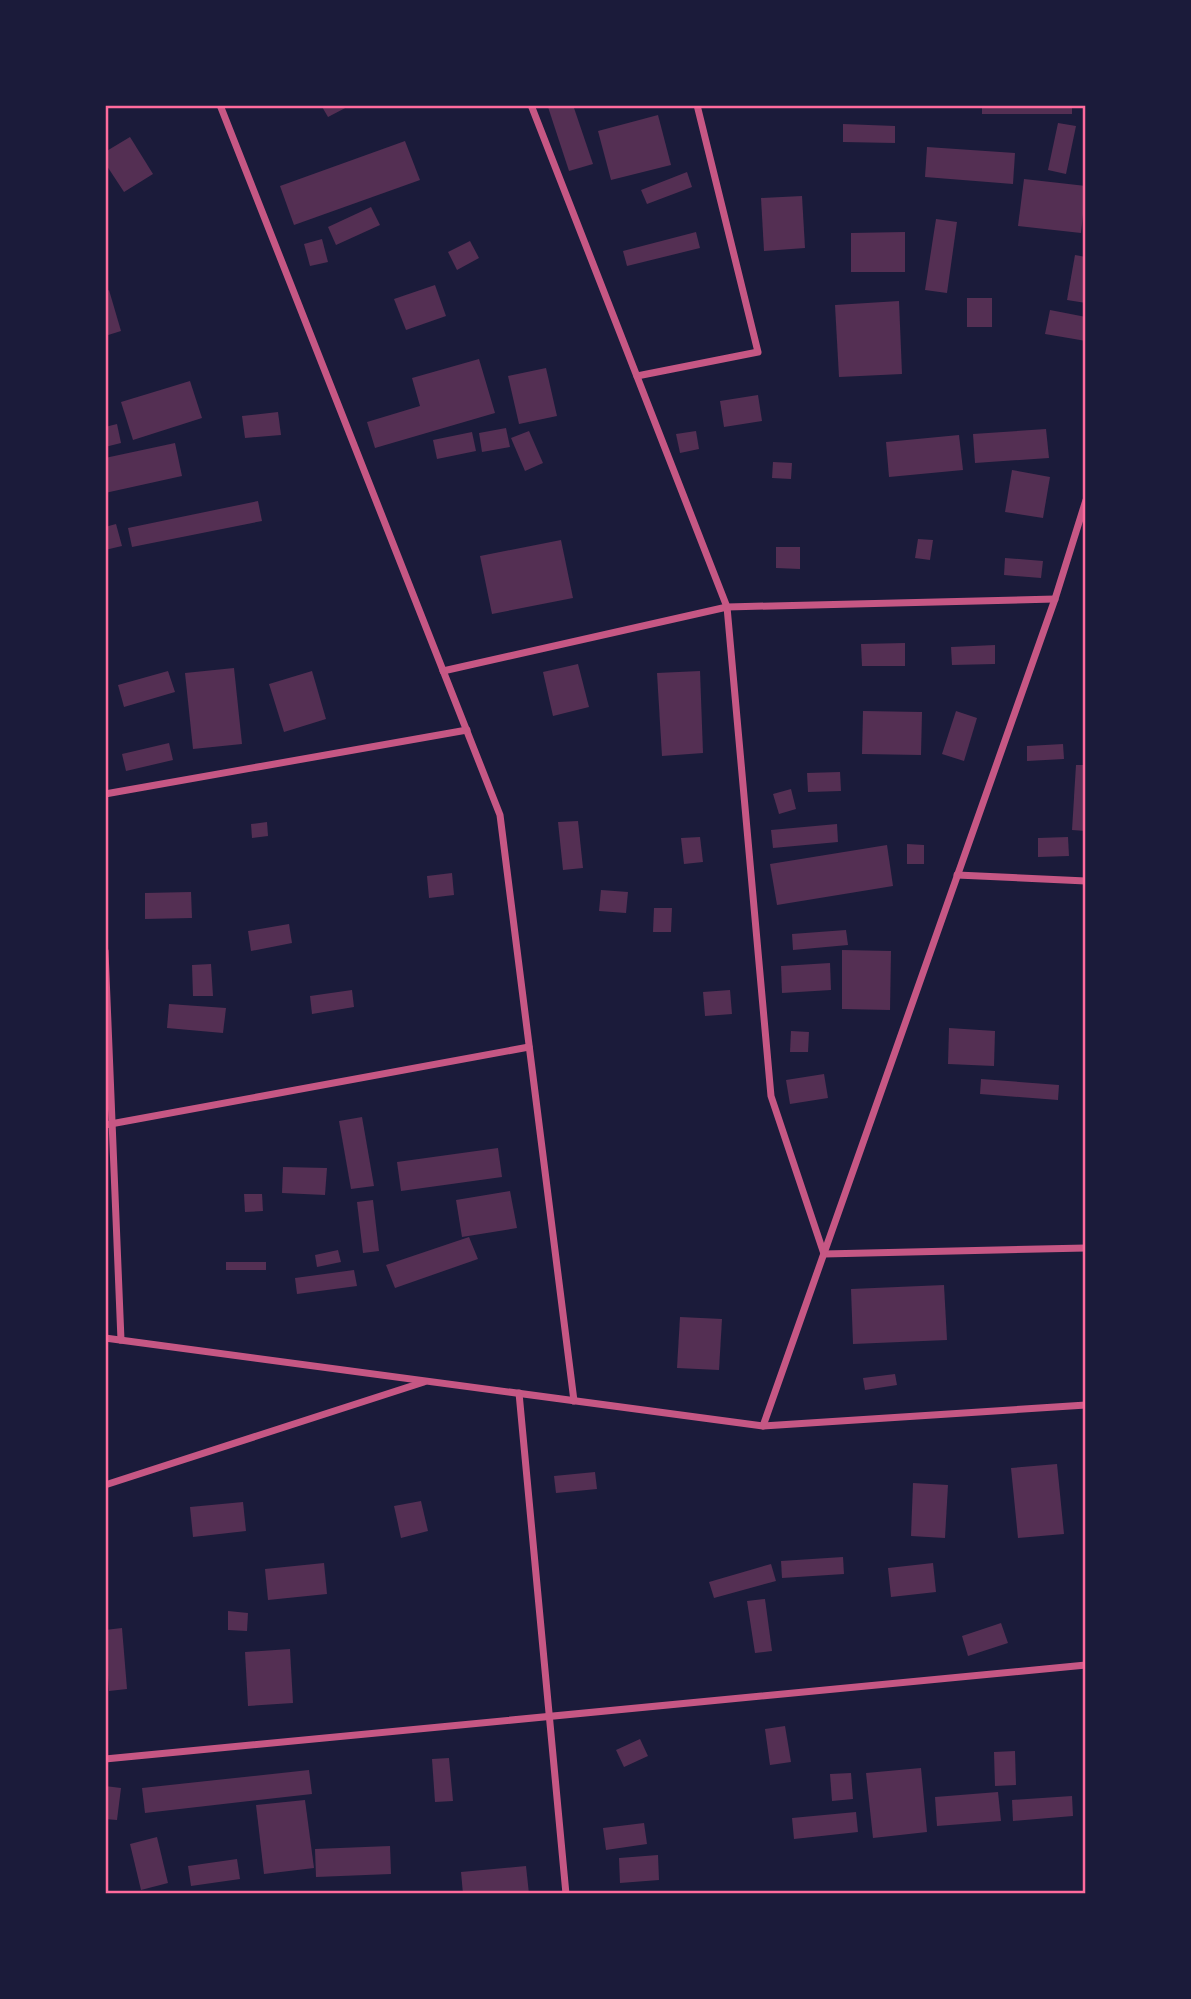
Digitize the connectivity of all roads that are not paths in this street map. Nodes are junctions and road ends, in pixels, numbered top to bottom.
1 (220, 105) edge
2 (531, 105) edge
3 (697, 105) edge
4 (637, 376) junction
5 (1086, 500) edge
6 (1055, 599) junction
7 (727, 607) junction
8 (443, 671) junction
9 (467, 730) junction
10 (105, 794) edge
11 (957, 875) junction
12 (1086, 881) edge
13 (105, 951) edge
14 (529, 1047) junction
15 (109, 1125) edge
16 (1086, 1248) edge
17 (824, 1254) junction
18 (105, 1338) edge
19 (121, 1340) junction
20 (428, 1381) junction
21 (519, 1393) junction
22 (573, 1401) junction
23 (1086, 1405) edge
24 (763, 1426) junction
25 (105, 1485) edge
26 (1086, 1665) edge
27 (549, 1716) junction
28 (105, 1759) edge
29 (566, 1894) edge

1 - 8 street
2 - 4 street
3 - 4 street
4 - 7 street
5 - 6 street
6 - 7 street
6 - 11 street
7 - 8 street
7 - 17 street
8 - 9 street
9 - 10 street
9 - 14 street
11 - 12 street
11 - 17 street
13 - 15 street
14 - 15 street
14 - 22 street
15 - 19 street
16 - 17 street
17 - 24 street
18 - 19 street
19 - 20 street
20 - 21 street
20 - 25 street
21 - 22 street
21 - 27 street
22 - 24 street
23 - 24 street
26 - 27 street
27 - 28 street
27 - 29 street

